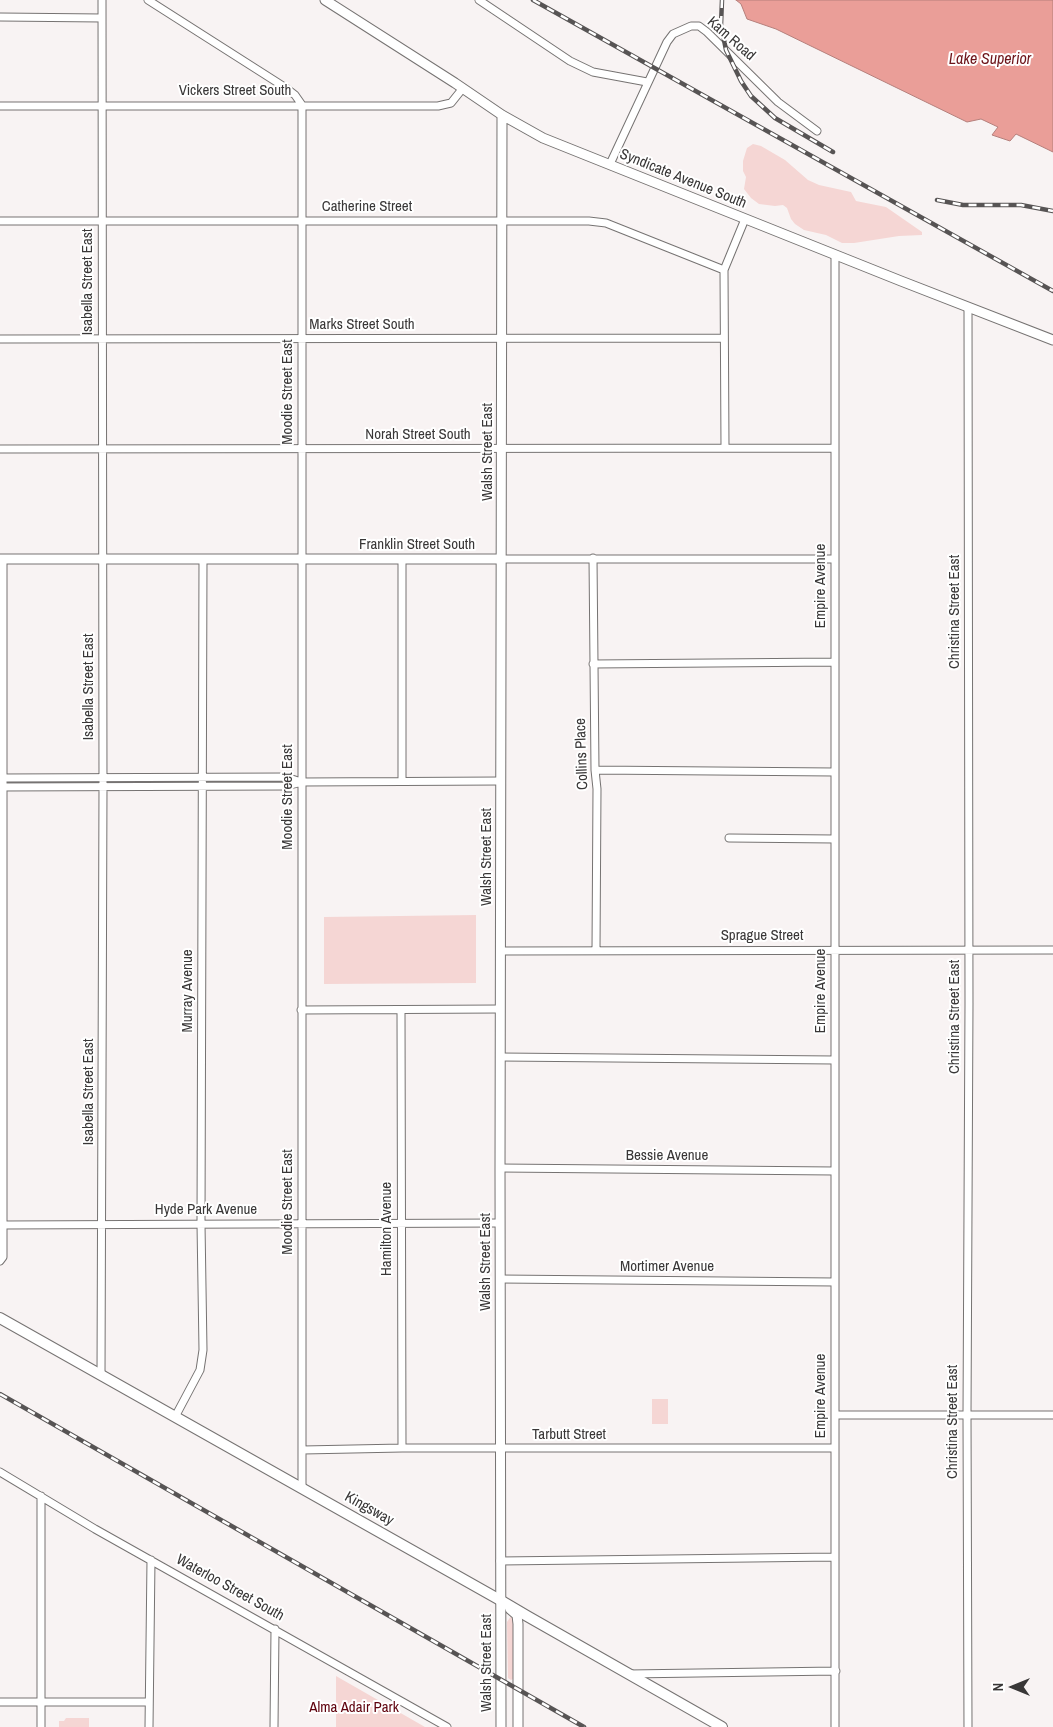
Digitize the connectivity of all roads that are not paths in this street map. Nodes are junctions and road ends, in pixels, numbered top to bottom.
1 (102, 0) edge
2 (148, 0) edge
3 (326, 0) edge
4 (479, 0) edge
5 (0, 18) edge
6 (102, 18) junction
7 (647, 82) junction
8 (463, 88) junction
9 (102, 105) junction
10 (302, 105) junction
11 (0, 106) edge
12 (502, 115) junction
13 (817, 131) dead end
14 (610, 164) junction
15 (745, 219) junction
16 (0, 221) edge
17 (102, 221) junction
18 (302, 221) junction
19 (502, 221) junction
20 (835, 254) junction
21 (724, 270) junction
22 (968, 307) junction
23 (102, 338) junction
24 (302, 338) junction
25 (502, 338) junction
26 (724, 338) junction
27 (0, 339) edge
28 (1053, 340) edge
29 (102, 448) junction
30 (301, 448) junction
31 (725, 448) junction
32 (835, 448) junction
33 (0, 449) edge
34 (502, 449) junction
35 (302, 558) junction
36 (593, 558) junction
37 (2, 559) edge
38 (102, 559) junction
39 (203, 559) junction
40 (402, 559) junction
41 (502, 559) junction
42 (835, 559) junction
43 (835, 662) junction
44 (593, 664) junction
45 (595, 770) junction
46 (834, 772) junction
47 (2, 778) edge
48 (103, 778) junction
49 (203, 778) junction
50 (402, 781) junction
51 (501, 781) junction
52 (302, 782) junction
53 (103, 786) junction
54 (203, 786) junction
55 (1, 787) edge
56 (728, 838) dead end
57 (834, 839) junction
58 (968, 949) junction
59 (596, 950) junction
60 (834, 950) junction
61 (1053, 950) edge
62 (501, 951) junction
63 (1, 1007) edge
64 (500, 1009) junction
65 (301, 1010) junction
66 (401, 1010) junction
67 (501, 1057) junction
68 (834, 1060) junction
69 (1, 1113) edge
70 (500, 1168) junction
71 (834, 1171) junction
72 (400, 1223) junction
73 (500, 1223) junction
74 (102, 1224) junction
75 (201, 1224) junction
76 (302, 1224) junction
77 (3, 1225) junction
78 (0, 1261) edge
79 (500, 1280) junction
80 (834, 1282) junction
81 (0, 1318) edge
82 (101, 1374) junction
83 (835, 1415) junction
84 (967, 1415) junction
85 (1053, 1415) edge
86 (175, 1417) junction
87 (402, 1448) junction
88 (500, 1448) junction
89 (835, 1448) junction
90 (303, 1450) junction
91 (0, 1472) edge
92 (302, 1488) junction
93 (40, 1496) junction
94 (835, 1557) junction
95 (150, 1560) junction
96 (500, 1562) junction
97 (500, 1600) junction
98 (275, 1629) junction
99 (836, 1671) junction
100 (628, 1674) junction
101 (41, 1701) junction
102 (0, 1702) edge
103 (150, 1702) junction
104 (41, 1727) edge
105 (150, 1727) edge
106 (274, 1727) edge
107 (447, 1727) edge
108 (502, 1727) edge
109 (518, 1727) edge
110 (722, 1727) edge
111 (835, 1727) edge
112 (968, 1727) edge

1 - 6 street, Isabella Street East
2 - 10 street
3 - 8 street, Syndicate Avenue South
4 - 7 street
5 - 6 street
6 - 9 street, Isabella Street East
7 - 13 street, Kam Road
7 - 14 street
8 - 10 street, Vickers Street South
8 - 12 street, Syndicate Avenue South
9 - 10 street, Vickers Street South
9 - 11 street, Vickers Street South
9 - 17 street, Isabella Street East
10 - 18 street, Moodie Street East
12 - 14 street, Syndicate Avenue South
12 - 19 street, Walsh Street East
14 - 15 street, Syndicate Avenue South
15 - 20 street, Syndicate Avenue South
15 - 21 street
16 - 17 street, Catherine Street
17 - 18 street, Catherine Street
17 - 23 street, Isabella Street East
18 - 19 street, Catherine Street
18 - 24 street, Moodie Street East
19 - 21 street, Catherine Street
19 - 25 street, Walsh Street East
20 - 22 street, Syndicate Avenue South
20 - 32 street, Empire Avenue
21 - 26 street
22 - 28 street, Syndicate Avenue South
22 - 58 street, Christina Street East
23 - 24 street, Marks Street South
23 - 27 street, Marks Street South
23 - 29 street, Isabella Street East
24 - 25 street, Marks Street South
24 - 30 street, Moodie Street East
25 - 26 street, Marks Street South
25 - 34 street, Walsh Street East
26 - 31 street
29 - 30 street, Norah Street South
29 - 33 street, Norah Street South
29 - 38 street, Isabella Street East
30 - 34 street, Norah Street South
30 - 35 street, Moodie Street East
31 - 32 street, Norah Street South
31 - 34 street, Norah Street South
32 - 42 street, Empire Avenue
34 - 41 street, Walsh Street East
35 - 39 street, Franklin Street South
35 - 40 street, Franklin Street South
35 - 52 street, Moodie Street East
36 - 41 street, Franklin Street South
36 - 42 street, Franklin Street South
36 - 44 street, Collins Place
37 - 38 street, Franklin Street South
37 - 47 street
38 - 39 street, Franklin Street South
38 - 48 street, Isabella Street East
39 - 49 street, Murray Avenue
40 - 41 street, Franklin Street South
40 - 50 street
41 - 51 street, Walsh Street East
42 - 43 street, Empire Avenue
43 - 44 street
43 - 46 street, Empire Avenue
44 - 45 street, Collins Place
45 - 46 street
45 - 59 street, Collins Place
46 - 57 street, Empire Avenue
47 - 48 street
47 - 55 street
48 - 49 street
48 - 53 street, Isabella Street East
49 - 52 street
49 - 54 street, Murray Avenue
50 - 51 street
50 - 52 street
51 - 62 street, Walsh Street East
52 - 54 street
52 - 65 street, Moodie Street East
53 - 54 street
53 - 55 street
53 - 74 street, Isabella Street East
54 - 75 street, Murray Avenue
55 - 63 street
56 - 57 street
57 - 60 street, Empire Avenue
58 - 60 street, Sprague Street
58 - 61 street, Sprague Street
58 - 84 street, Christina Street East
59 - 60 street, Sprague Street
59 - 62 street, Sprague Street
60 - 68 street, Empire Avenue
62 - 64 street, Walsh Street East
63 - 69 street
64 - 66 street
64 - 67 street, Walsh Street East
65 - 66 street
65 - 76 street, Moodie Street East
66 - 72 street, Hamilton Avenue
67 - 68 street
67 - 70 street, Walsh Street East
68 - 71 street, Empire Avenue
69 - 77 street
70 - 71 street, Bessie Avenue
70 - 73 street, Walsh Street East
71 - 80 street, Empire Avenue
72 - 73 street, Hyde Park Avenue
72 - 76 street, Hyde Park Avenue
72 - 87 street, Hamilton Avenue
73 - 79 street, Walsh Street East
74 - 75 street, Hyde Park Avenue
74 - 77 street, Hyde Park Avenue
74 - 82 street, Isabella Street East
75 - 76 street, Hyde Park Avenue
75 - 86 street, Murray Avenue
76 - 90 street, Moodie Street East
77 - 78 street
79 - 80 street, Mortimer Avenue
79 - 88 street, Walsh Street East
80 - 83 street, Empire Avenue
81 - 82 main road, Kingsway
82 - 86 main road, Kingsway
83 - 84 street
83 - 89 street, Empire Avenue
84 - 85 street
84 - 112 street, Christina Street East
86 - 92 main road, Kingsway
87 - 88 street, Tarbutt Street
87 - 90 street, Tarbutt Street
88 - 89 street, Tarbutt Street
88 - 96 street, Walsh Street East
89 - 94 street, Empire Avenue
90 - 92 street, Moodie Street East
91 - 93 street, Waterloo Street South
92 - 97 main road, Kingsway
93 - 95 street, Waterloo Street South
93 - 101 street
94 - 96 street
94 - 99 street, Empire Avenue
95 - 98 street, Waterloo Street South
95 - 103 street
96 - 97 street, Walsh Street East
97 - 100 main road, Kingsway
97 - 108 street, Walsh Street East
97 - 109 street, Walsh Street East
98 - 106 street
98 - 107 street, Waterloo Street South
99 - 100 street
99 - 111 street, Empire Avenue
100 - 110 main road, Kingsway
101 - 102 street
101 - 103 street
101 - 104 street
103 - 105 street

